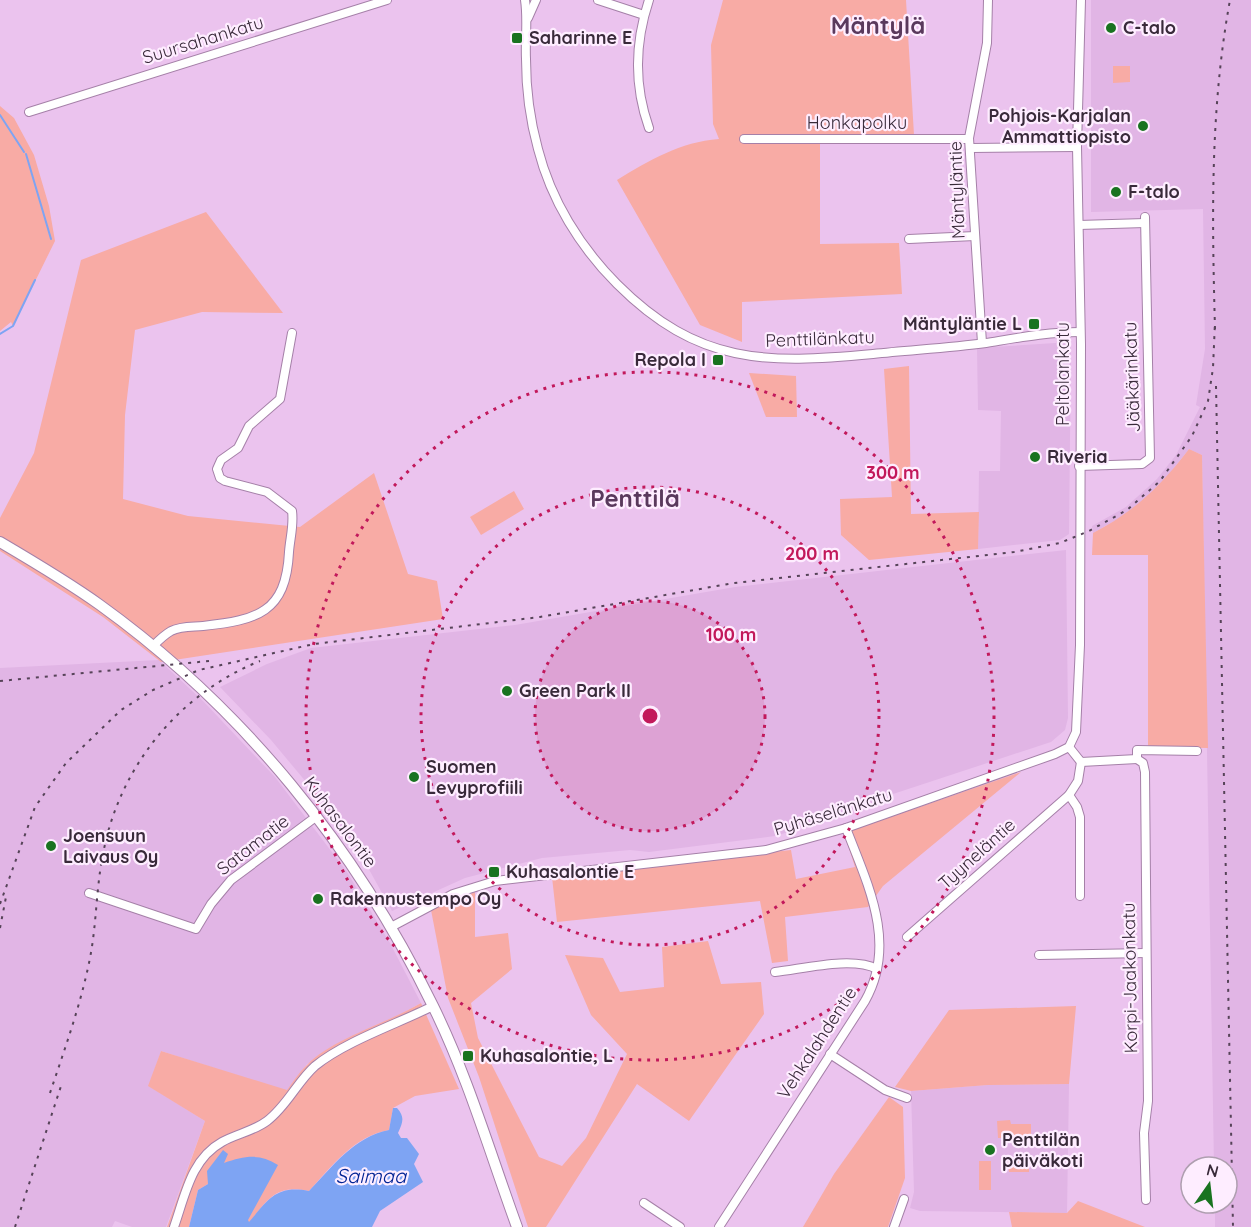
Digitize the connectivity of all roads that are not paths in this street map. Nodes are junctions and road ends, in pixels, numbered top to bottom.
1 (387, 0) edge
2 (525, 0) edge
3 (536, 0) edge
4 (598, 0) edge
5 (649, 0) edge
6 (988, 0) edge
7 (1081, 0) edge
8 (644, 15) junction
9 (526, 21) junction
10 (29, 112) dead end
11 (649, 128) dead end
12 (744, 140) dead end
13 (970, 144) junction
14 (1077, 147) junction
15 (1078, 225) junction
16 (975, 236) junction
17 (909, 239) dead end
18 (1080, 332) junction
19 (292, 333) dead end
20 (982, 343) junction
21 (1079, 466) junction
22 (0, 542) edge
23 (153, 646) junction
24 (1069, 747) junction
25 (1197, 751) dead end
26 (1137, 759) junction
27 (1081, 762) junction
28 (1069, 795) junction
29 (317, 816) junction
30 (846, 828) junction
31 (89, 893) dead end
32 (1080, 896) dead end
33 (391, 927) junction
34 (907, 937) dead end
35 (1146, 953) junction
36 (1039, 955) dead end
37 (878, 969) junction
38 (775, 972) dead end
39 (433, 1006) junction
40 (831, 1054) junction
41 (907, 1098) dead end
42 (904, 1199) dead end
43 (1146, 1200) dead end
44 (644, 1203) dead end
45 (174, 1227) edge
46 (516, 1227) edge
47 (680, 1227) edge
48 (719, 1227) edge
49 (894, 1227) edge

1 - 10 street, Suursahankatu
2 - 9 street, Penttilänkatu
3 - 9 street
4 - 8 street
5 - 8 street
6 - 13 street, Mäntyläntie
7 - 14 street, Peltolankatu
8 - 11 street
9 - 20 street, Penttilänkatu
12 - 13 street, Honkapolku
13 - 14 street, Honkapolku
13 - 16 street, Mäntyläntie
14 - 15 street, Peltolankatu
15 - 18 street, Peltolankatu
15 - 21 street, Jääkärinkatu
16 - 17 street
16 - 20 street, Mäntyläntie
18 - 20 street, Penttilänkatu
18 - 21 street, Peltolankatu
19 - 23 street
21 - 24 street, Peltolankatu
22 - 23 main road, Kuhasalontie
23 - 29 main road, Kuhasalontie
24 - 27 street
24 - 30 street, Pyhäselänkatu
25 - 26 street
26 - 27 street
26 - 35 street, Korpi-Jaakonkatu
27 - 28 street
28 - 32 street
28 - 34 street, Tyyneläntie
29 - 31 street, Satamatie
29 - 33 main road, Kuhasalontie
30 - 33 street, Pyhäselänkatu
30 - 37 street, Vehkalahdentie
33 - 39 main road, Kuhasalontie
35 - 36 street
35 - 43 street, Korpi-Jaakonkatu
37 - 38 street
37 - 40 street, Vehkalahdentie
39 - 45 street
39 - 46 main road, Kuhasalontie
40 - 41 street
40 - 48 street, Vehkalahdentie
42 - 49 street
44 - 47 street

